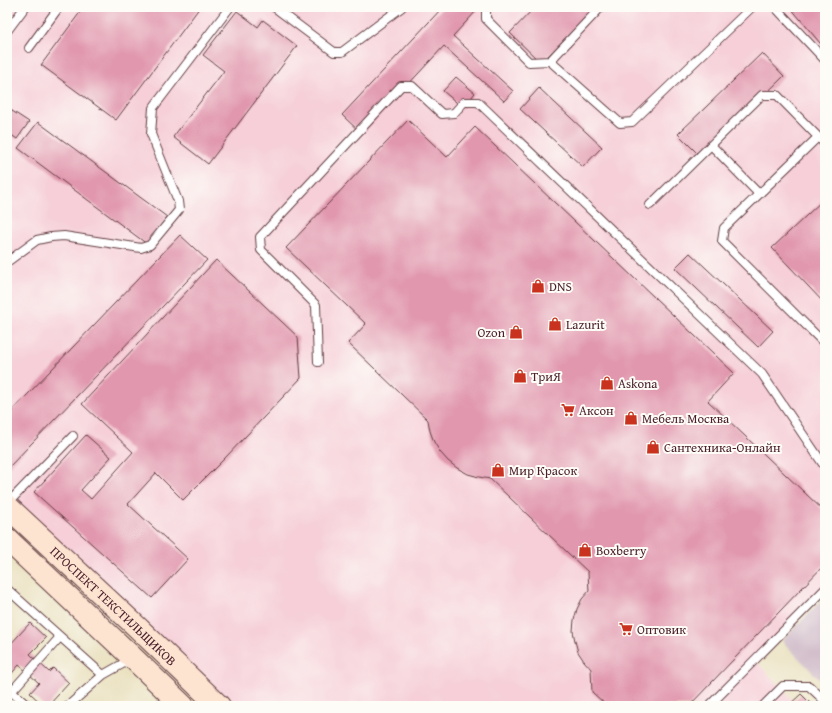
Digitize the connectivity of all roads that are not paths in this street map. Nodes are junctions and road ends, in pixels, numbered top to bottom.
1 (25, 7) edge
2 (59, 7) edge
3 (230, 7) edge
4 (274, 7) edge
5 (402, 7) edge
6 (486, 7) edge
7 (601, 7) edge
8 (752, 7) edge
9 (775, 7) edge
10 (7, 31) edge
11 (29, 48) dead end
12 (825, 60) edge
13 (550, 61) junction
14 (818, 137) junction
15 (825, 144) edge
16 (711, 145) junction
17 (759, 194) junction
18 (650, 205) dead end
19 (7, 262) edge
20 (825, 344) edge
21 (318, 362) dead end
22 (73, 436) dead end
23 (825, 467) edge
24 (7, 505) edge
25 (7, 539) edge
26 (7, 589) edge
27 (825, 589) edge
28 (60, 637) junction
29 (134, 658) junction
30 (103, 675) junction
31 (9, 690) edge
32 (825, 701) edge
33 (28, 706) edge
34 (68, 706) edge
35 (182, 706) edge
36 (219, 706) edge
37 (709, 706) edge
38 (763, 706) edge

1 - 10 lane
2 - 11 lane
3 - 19 lane
4 - 5 lane
6 - 13 lane
7 - 13 lane
8 - 13 lane
9 - 12 lane
14 - 15 lane
14 - 16 lane
14 - 17 lane
16 - 17 lane
16 - 18 lane
17 - 20 lane
21 - 23 lane
22 - 24 lane
24 - 36 main road, ПРОСПЕКТ ТЕКСТИЛЬЩИКОВ
25 - 29 main road, ПРОСПЕКТ ТЕКСТИЛЬЩИКОВ
26 - 28 lane
27 - 37 lane
28 - 30 lane
28 - 31 lane
29 - 30 lane
29 - 35 main road, ПРОСПЕКТ ТЕКСТИЛЬЩИКОВ
30 - 34 lane
31 - 33 lane
32 - 38 lane

